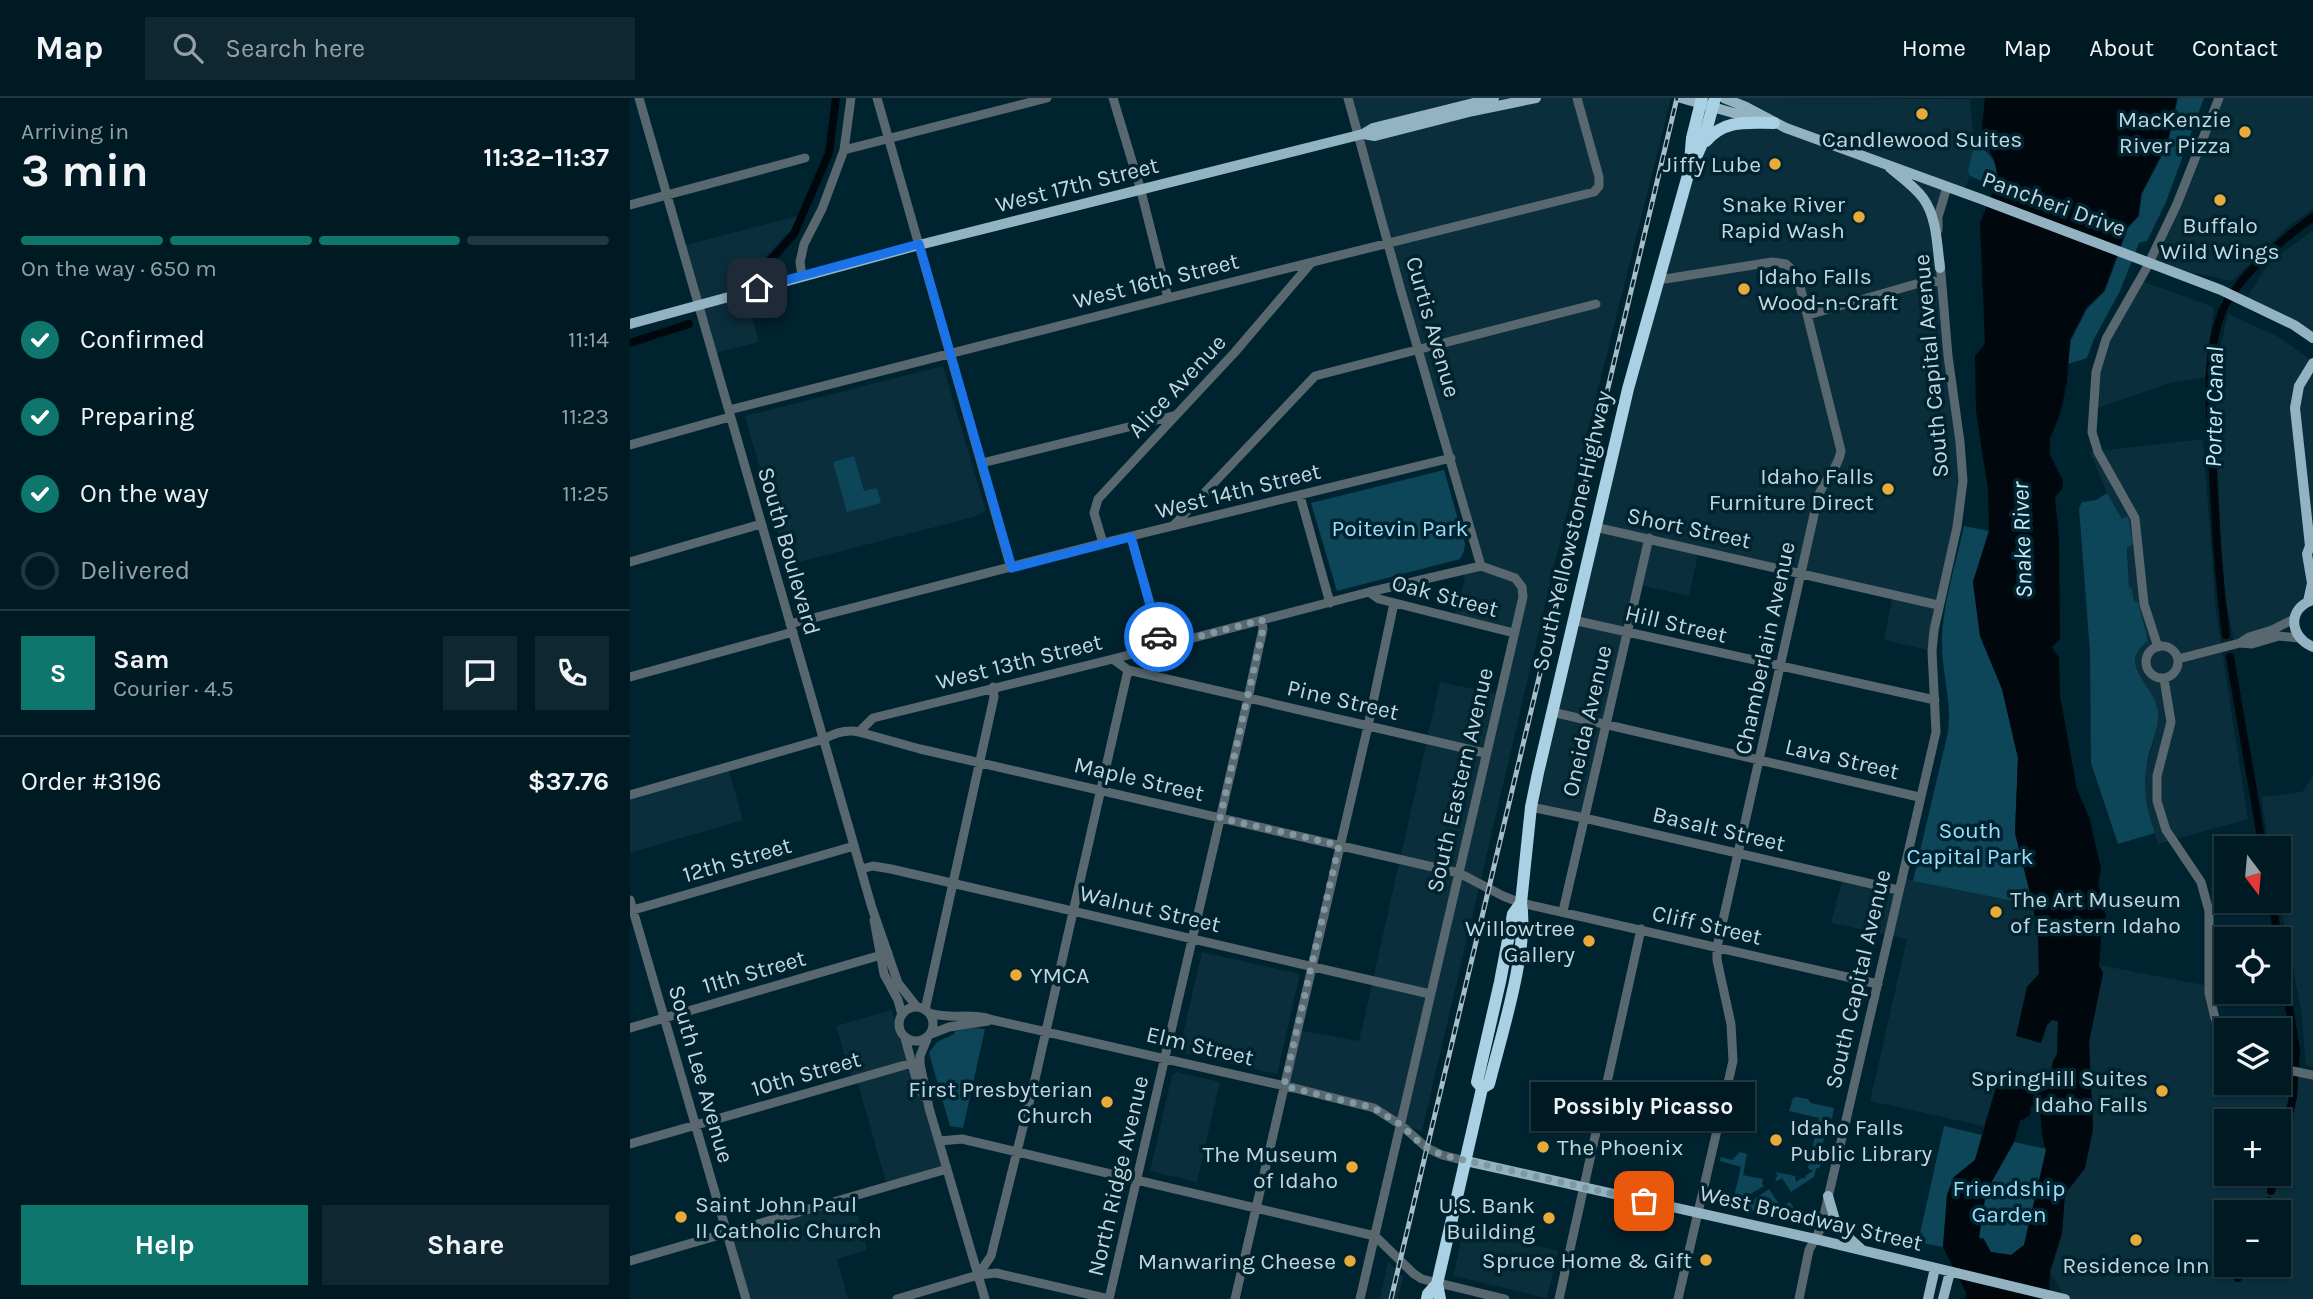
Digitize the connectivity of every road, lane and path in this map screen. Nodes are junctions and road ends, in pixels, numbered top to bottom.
1 (639, 98) edge
2 (851, 98) edge
3 (877, 98) edge
4 (1047, 98) edge
5 (1113, 98) edge
6 (1348, 98) edge
7 (1494, 98) edge
8 (1536, 98) edge
9 (1577, 98) edge
10 (1681, 98) edge
11 (1724, 98) edge
12 (2219, 98) edge
13 (1517, 100) edge
14 (1707, 102) edge
15 (1774, 123) junction
16 (1361, 135) junction
17 (889, 139) junction
18 (844, 150) junction
19 (805, 158) dead end
20 (1885, 164) junction
21 (1688, 175) junction
22 (1947, 187) junction
23 (1141, 191) junction
24 (667, 194) junction
25 (630, 205) edge
26 (919, 244) junction
27 (1389, 244) junction
28 (1312, 262) junction
29 (2147, 266) junction
30 (1940, 268) junction
31 (802, 276) junction
32 (1659, 277) junction
33 (1941, 282) junction
34 (1168, 298) junction
35 (698, 304) junction
36 (1597, 304) dead end
37 (1808, 315) junction
38 (630, 324) edge
39 (2313, 338) edge
40 (1420, 350) junction
41 (951, 353) junction
42 (2313, 363) edge
43 (729, 414) junction
44 (1174, 416) junction
45 (630, 445) edge
46 (1451, 458) junction
47 (982, 463) junction
48 (1300, 496) junction
49 (761, 524) junction
50 (1173, 526) junction
51 (1595, 527) junction
52 (1131, 537) junction
53 (1649, 538) junction
54 (1103, 543) junction
55 (2311, 548) edge
56 (630, 562) edge
57 (1481, 566) junction
58 (1012, 568) junction
59 (1802, 573) junction
60 (1368, 592) junction
61 (2310, 601) edge
62 (1330, 603) junction
63 (1394, 603) junction
64 (1938, 604) junction
65 (2294, 619) junction
66 (1262, 620) junction
67 (1573, 620) junction
68 (791, 628) junction
69 (1514, 633) junction
70 (1628, 633) junction
71 (2299, 638) junction
72 (2237, 644) junction
73 (1162, 646) junction
74 (2158, 647) junction
75 (2313, 647) edge
76 (1113, 659) junction
77 (2178, 659) junction
78 (1781, 667) junction
79 (1128, 670) junction
80 (630, 677) edge
81 (2164, 679) junction
82 (993, 687) junction
83 (1248, 698) junction
84 (1935, 700) junction
85 (1552, 712) junction
86 (1607, 724) junction
87 (1368, 726) junction
88 (859, 732) junction
89 (824, 740) junction
90 (1486, 753) junction
91 (1760, 760) junction
92 (979, 763) junction
93 (1099, 790) junction
94 (630, 795) edge
95 (1919, 797) junction
96 (1531, 807) junction
97 (1220, 818) junction
98 (1584, 818) junction
99 (1339, 845) junction
100 (854, 846) junction
101 (1739, 853) junction
102 (861, 869) junction
103 (1460, 873) junction
104 (952, 883) junction
105 (1898, 890) junction
106 (630, 900) edge
107 (1525, 903) junction
108 (1072, 910) junction
109 (632, 911) edge
110 (1563, 911) junction
111 (1642, 929) junction
112 (1192, 938) junction
113 (1717, 947) junction
114 (884, 954) junction
115 (1313, 966) junction
116 (1878, 984) junction
117 (1430, 993) junction
118 (924, 1010) junction
119 (902, 1015) junction
120 (665, 1017) junction
121 (2215, 1018) edge
122 (993, 1020) junction
123 (630, 1028) edge
124 (1045, 1031) junction
125 (929, 1037) junction
126 (905, 1038) junction
127 (1165, 1058) junction
128 (912, 1063) junction
129 (1284, 1086) junction
130 (929, 1108) junction
131 (696, 1125) junction
132 (1401, 1125) junction
133 (939, 1142) junction
134 (630, 1144) edge
135 (1017, 1152) junction
136 (1466, 1161) junction
137 (947, 1169) junction
138 (1137, 1180) junction
139 (1583, 1186) junction
140 (1828, 1196) junction
141 (1257, 1207) junction
142 (1697, 1213) junction
143 (726, 1233) junction
144 (1375, 1236) junction
145 (1815, 1239) junction
146 (1863, 1251) junction
147 (630, 1261) edge
148 (1935, 1268) junction
149 (1953, 1273) junction
150 (978, 1275) junction
151 (1437, 1284) junction
152 (746, 1299) edge
153 (897, 1299) edge
154 (985, 1299) edge
155 (1109, 1299) edge
156 (1236, 1299) edge
157 (1360, 1299) edge
158 (1427, 1299) edge
159 (1440, 1299) edge
160 (1505, 1299) edge
161 (1559, 1299) edge
162 (1678, 1299) edge
163 (1799, 1299) edge
164 (1928, 1299) edge
165 (1943, 1299) edge
166 (2064, 1299) edge

1 - 24 street, South Boulevard
2 - 18 street
3 - 17 street
4 - 17 street
5 - 23 street
6 - 16 street, Curtis Avenue
7 - 16 main road, West 17th Street
8 - 13 main road, West 17th Street
9 - 27 street, West 16th Street
10 - 14 main road
11 - 15 main road, Pancheri Drive
12 - 29 street
13 - 16 main road, West 17th Street
14 - 15 main road, Pancheri Drive
14 - 21 highway, South Yellowstone Highway
15 - 20 main road, Pancheri Drive
15 - 21 highway
16 - 23 main road, West 17th Street
16 - 27 street, Curtis Avenue
17 - 18 street
17 - 26 street
18 - 31 street
19 - 24 street
20 - 22 main road, Pancheri Drive
20 - 30 main road
21 - 32 highway, South Yellowstone Highway
22 - 29 main road, Pancheri Drive
22 - 30 street, South Capital Avenue
23 - 26 main road, West 17th Street
23 - 34 street
24 - 25 street
24 - 35 street, South Boulevard
26 - 31 main road, West 17th Street
26 - 41 street
27 - 28 street, West 16th Street
27 - 40 street, Curtis Avenue
28 - 34 street, West 16th Street
28 - 44 street, Alice Avenue
29 - 39 main road, Pancheri Drive
29 - 74 street
30 - 33 street, South Capital Avenue
31 - 35 main road, West 17th Street
32 - 37 street, Chamberlain Avenue
32 - 51 highway, South Yellowstone Highway
33 - 37 street
33 - 64 street, South Capital Avenue
34 - 41 street, West 16th Street
35 - 38 main road, West 17th Street
35 - 43 street, South Boulevard
36 - 40 street
37 - 59 street, Chamberlain Avenue
40 - 46 street, Curtis Avenue
40 - 50 street
41 - 43 street, West 16th Street
41 - 47 street
42 - 55 main road
43 - 45 street, West 16th Street
43 - 49 street, South Boulevard
44 - 47 street
44 - 54 street, Alice Avenue
46 - 48 street, West 14th Street
46 - 57 street, Curtis Avenue
47 - 58 street
48 - 50 street, West 14th Street
48 - 62 street
49 - 56 street
49 - 68 street, South Boulevard
50 - 52 street, West 14th Street
51 - 53 street, Short Street
51 - 67 highway, South Yellowstone Highway
52 - 54 street, West 14th Street
52 - 73 street
53 - 59 street, Short Street
53 - 70 street, Oneida Avenue
54 - 58 street, West 14th Street
55 - 61 main road
57 - 60 street, West 13th Street
57 - 69 street, South Eastern Avenue
58 - 68 street, West 14th Street
59 - 64 street, Short Street
59 - 78 street, Chamberlain Avenue
60 - 62 street, West 13th Street
60 - 63 street, Oak Street
61 - 65 main road
62 - 66 street, West 13th Street
63 - 69 street, Oak Street
63 - 87 street
64 - 84 street, South Capital Avenue
65 - 71 main road
65 - 72 street
66 - 73 street, West 13th Street
66 - 83 street, North Ridge Avenue
67 - 70 street, Hill Street
67 - 85 highway, South Yellowstone Highway
68 - 80 street, West 14th Street
68 - 89 street, South Boulevard
69 - 90 street, South Eastern Avenue
70 - 78 street, Hill Street
70 - 86 street, Oneida Avenue
71 - 72 street
71 - 75 main road
72 - 77 street
73 - 76 street, West 13th Street
74 - 77 street
74 - 81 street
76 - 79 street, Pine Street
76 - 82 street, West 13th Street
77 - 81 street
78 - 84 street, Hill Street
78 - 91 street, Chamberlain Avenue
79 - 83 street, Pine Street
79 - 93 street
81 - 121 street
82 - 88 street, West 13th Street
82 - 92 street
83 - 87 street, Pine Street
83 - 97 street, North Ridge Avenue
84 - 95 street, South Capital Avenue
85 - 86 street, Lava Street
85 - 96 highway, South Yellowstone Highway
86 - 91 street, Lava Street
86 - 98 street, Oneida Avenue
87 - 90 street, Pine Street
87 - 99 street
88 - 89 street, West 13th Street
88 - 92 street, Maple Street
89 - 94 street, West 13th Street
89 - 100 street, South Boulevard
90 - 103 street, South Eastern Avenue
91 - 95 street, Lava Street
91 - 101 street, Chamberlain Avenue
92 - 93 street, Maple Street
92 - 104 street
93 - 97 street, Maple Street
93 - 108 street
95 - 105 street, South Capital Avenue
96 - 98 street, Basalt Street
96 - 107 highway, South Yellowstone Highway
97 - 99 street, Maple Street
97 - 112 street, North Ridge Avenue
98 - 101 street, Basalt Street
98 - 110 street, Oneida Avenue
99 - 103 street, Maple Street
99 - 115 street
100 - 102 street, South Boulevard
100 - 109 street, 12th Street
101 - 105 street, Basalt Street
101 - 113 street, Chamberlain Avenue
102 - 104 street, Walnut Street
102 - 114 street, South Boulevard
103 - 107 street, Maple Street
103 - 117 street, South Eastern Avenue
104 - 108 street, Walnut Street
104 - 118 street
105 - 116 street, South Capital Avenue
106 - 109 street, South Lee Avenue
107 - 110 street, Cliff Street
107 - 136 highway, South Yellowstone Highway
108 - 112 street, Walnut Street
108 - 124 street
109 - 120 street, South Lee Avenue
110 - 111 street, Cliff Street
111 - 113 street, Cliff Street
111 - 139 street
112 - 115 street, Walnut Street
112 - 127 street, North Ridge Avenue
113 - 116 street, Cliff Street
113 - 142 street, Chamberlain Avenue
114 - 118 street, South Boulevard
114 - 119 street
114 - 120 street, 11th Street
115 - 117 street, Walnut Street
115 - 129 street
116 - 140 street, South Capital Avenue
117 - 132 street, South Eastern Avenue
118 - 119 street
118 - 122 street, Elm Street
118 - 125 street
119 - 126 street
120 - 123 street, 11th Street
120 - 131 street, South Lee Avenue
122 - 124 street, Elm Street
122 - 125 street, Elm Street
124 - 127 street, Elm Street
124 - 135 street
125 - 126 street
125 - 130 street
126 - 128 street
127 - 129 street, Elm Street
127 - 138 street, North Ridge Avenue
128 - 130 street
128 - 131 street, 10th Street
129 - 132 street, Elm Street
129 - 141 street
130 - 133 street
131 - 134 street, 10th Street
131 - 143 street, South Lee Avenue
132 - 136 street, Elm Street
132 - 144 street, South Eastern Avenue
133 - 135 street
133 - 137 street
135 - 138 street
135 - 150 street
136 - 139 main road, West Broadway Street
136 - 151 highway, South Yellowstone Highway
137 - 143 street
137 - 150 street
138 - 141 street
138 - 155 street, North Ridge Avenue
139 - 142 main road, West Broadway Street
139 - 161 street
140 - 145 street, South Capital Avenue
140 - 146 main road
141 - 144 street
141 - 156 street
142 - 145 main road, West Broadway Street
142 - 162 street, Chamberlain Avenue
143 - 147 street
143 - 152 street, South Lee Avenue
144 - 151 street
144 - 157 street, South Eastern Avenue
145 - 146 main road, West Broadway Street
145 - 163 street, South Capital Avenue
146 - 148 main road, West Broadway Street
148 - 149 main road, West Broadway Street
148 - 164 main road
149 - 165 main road
149 - 166 main road, West Broadway Street
150 - 153 street
150 - 154 street
150 - 155 street
151 - 158 highway
151 - 159 highway
151 - 160 street

